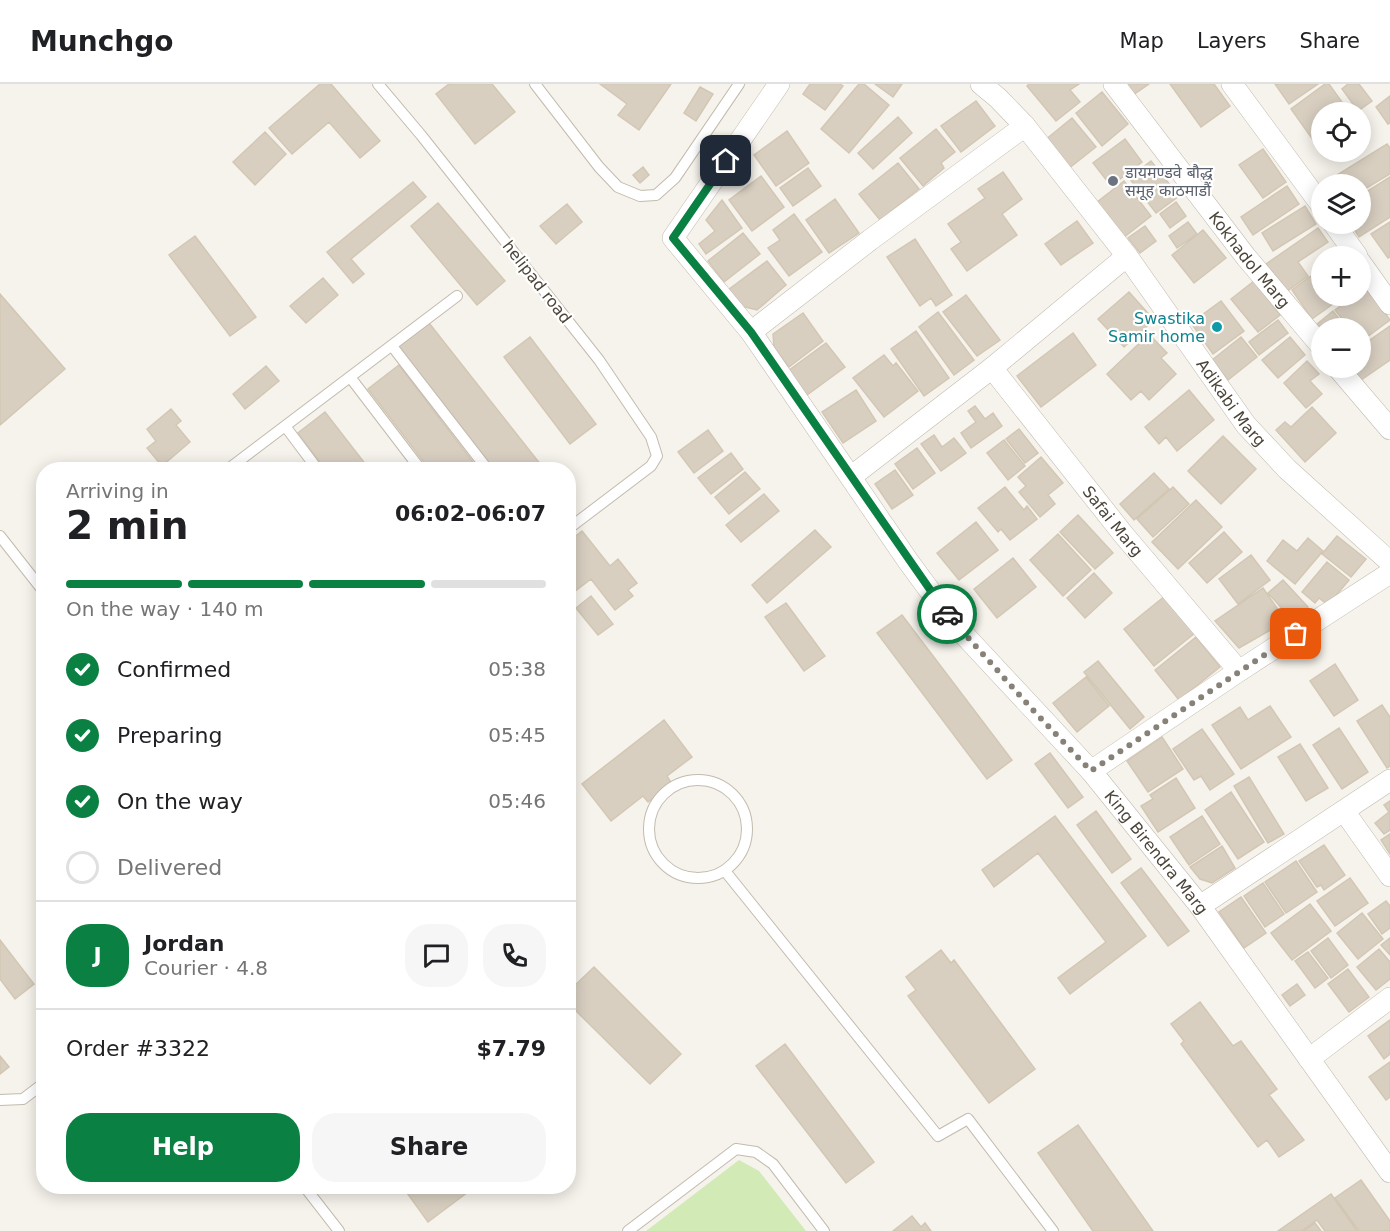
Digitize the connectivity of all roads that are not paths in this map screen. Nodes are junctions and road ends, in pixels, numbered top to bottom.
1 (378, 84) edge
2 (535, 84) edge
3 (739, 84) edge
4 (779, 84) edge
5 (981, 84) edge
6 (1114, 84) edge
7 (1232, 84) edge
8 (1025, 126) junction
9 (1311, 191) edge
10 (1127, 256) junction
11 (1371, 277) edge
12 (457, 296) dead end
13 (1390, 304) edge
14 (751, 332) junction
15 (1311, 334) edge
16 (392, 346) junction
17 (992, 368) junction
18 (350, 377) junction
19 (1347, 378) edge
20 (285, 426) junction
21 (1390, 429) edge
22 (238, 462) edge
23 (312, 462) edge
24 (415, 462) edge
25 (482, 462) edge
26 (852, 477) junction
27 (576, 523) edge
28 (0, 536) edge
29 (1390, 562) edge
30 (1390, 573) edge
31 (36, 581) edge
32 (1239, 671) junction
33 (1091, 771) junction
34 (1390, 780) edge
35 (1344, 811) junction
36 (725, 871) junction
37 (1390, 876) edge
38 (1200, 906) junction
39 (1390, 998) edge
40 (1309, 1059) junction
41 (36, 1089) edge
42 (0, 1101) edge
43 (1390, 1172) edge
44 (310, 1194) edge
45 (339, 1231) edge
46 (628, 1231) edge
47 (824, 1231) edge
48 (1053, 1231) edge

1 - 27 lane, helipad road
2 - 3 lane
4 - 14 street, King Birendra Marg
5 - 8 street, Adikabi Marg
6 - 15 street, Kokhadol Marg
7 - 9 street
8 - 10 street, Adikabi Marg
8 - 14 street
10 - 17 street
10 - 29 street, Adikabi Marg
11 - 13 street
12 - 16 lane
14 - 26 street, King Birendra Marg
16 - 18 lane
16 - 25 lane
17 - 26 street
17 - 32 street, Safai Marg
18 - 20 lane
18 - 24 lane
19 - 21 street
20 - 22 lane
20 - 23 lane
26 - 33 street, King Birendra Marg
28 - 31 lane
30 - 32 street
32 - 33 street
33 - 38 street, King Birendra Marg
34 - 35 street
35 - 37 street
35 - 38 street
36 - 36 lane
36 - 48 lane
38 - 40 street, King Birendra Marg
39 - 40 street
40 - 43 street, King Birendra Marg
41 - 42 lane
44 - 45 lane
46 - 47 lane

